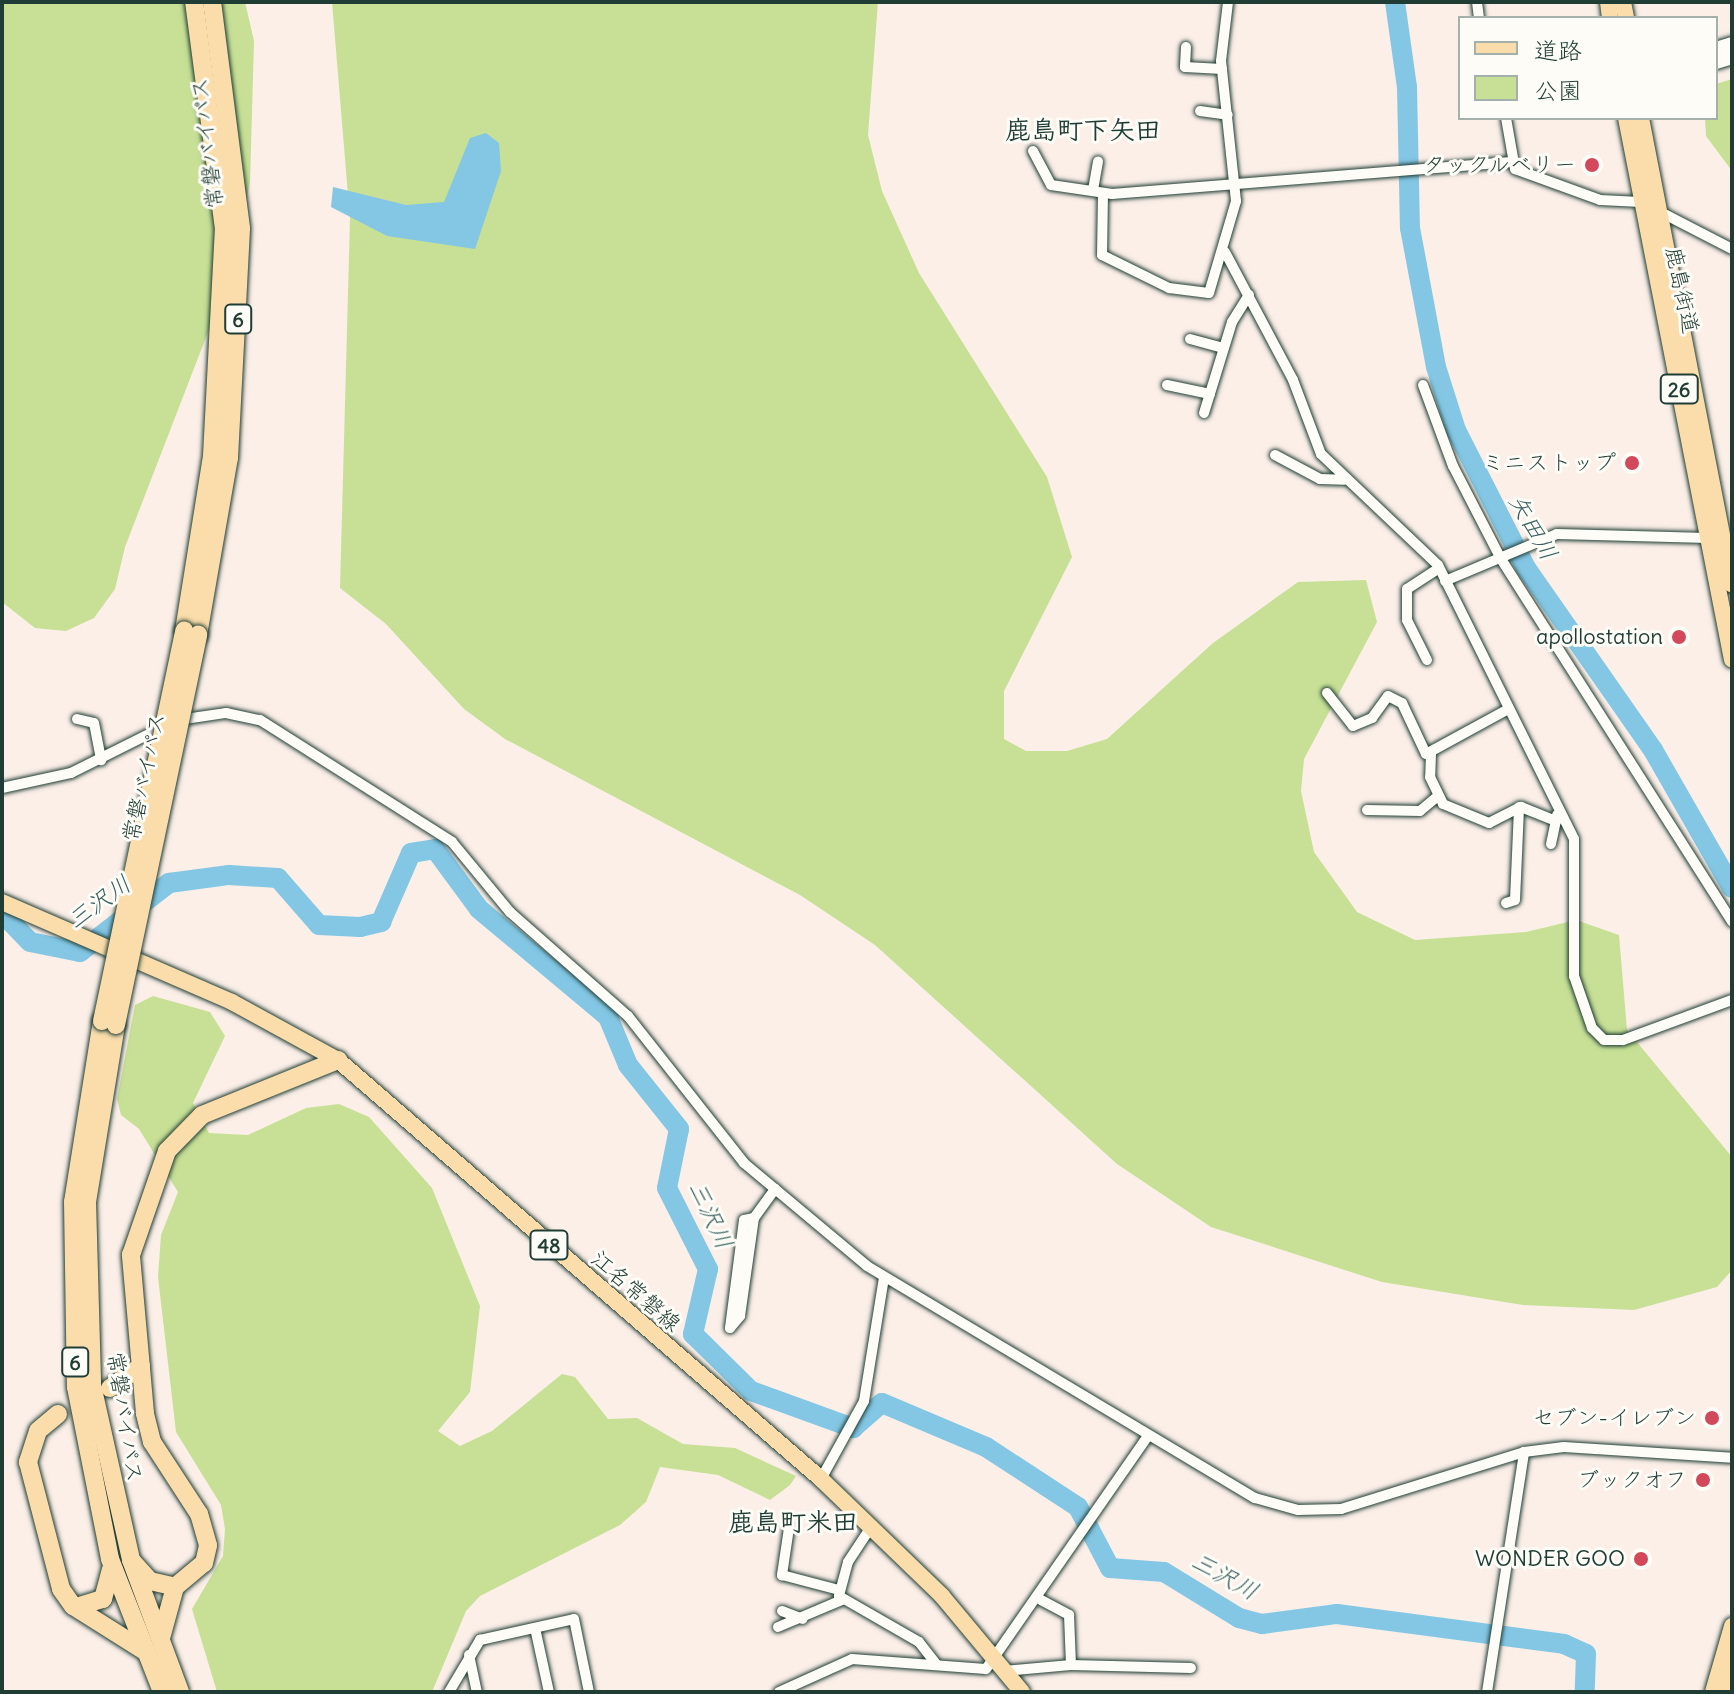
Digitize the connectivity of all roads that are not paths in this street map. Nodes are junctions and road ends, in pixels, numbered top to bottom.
1 (194, 2) edge
2 (212, 2) edge
3 (1228, 2) edge
4 (1186, 47) dead end
5 (1222, 69) junction
6 (1200, 111) dead end
7 (1228, 115) junction
8 (1506, 120) edge
9 (1626, 120) edge
10 (1641, 120) edge
11 (1033, 151) dead end
12 (1098, 161) dead end
13 (1508, 162) junction
14 (1235, 179) junction
15 (1057, 187) junction
16 (1098, 191) junction
17 (1045, 194) dead end
18 (1641, 202) junction
19 (1659, 209) junction
20 (1732, 249) edge
21 (1225, 252) junction
22 (1249, 295) junction
23 (1190, 339) dead end
24 (1223, 348) junction
25 (1167, 385) dead end
26 (1423, 385) dead end
27 (1210, 394) junction
28 (1204, 413) dead end
29 (1275, 455) dead end
30 (1344, 480) junction
31 (1721, 541) edge
32 (1501, 559) junction
33 (1439, 568) junction
34 (1445, 581) junction
35 (1732, 584) edge
36 (191, 633) junction
37 (1427, 660) dead end
38 (1732, 660) edge
39 (1327, 693) dead end
40 (1505, 711) junction
41 (77, 719) dead end
42 (1431, 754) junction
43 (101, 760) junction
44 (2, 788) edge
45 (1438, 796) junction
46 (1519, 807) junction
47 (1558, 809) junction
48 (1367, 810) dead end
49 (1556, 821) junction
50 (1551, 844) dead end
51 (2, 902) edge
52 (1506, 903) dead end
53 (1732, 922) edge
54 (1732, 1000) edge
55 (109, 1023) junction
56 (338, 1060) junction
57 (775, 1189) junction
58 (754, 1218) junction
59 (884, 1278) junction
60 (141, 1366) junction
61 (110, 1388) dead end
62 (58, 1414) dead end
63 (1148, 1436) junction
64 (1524, 1452) junction
65 (1732, 1458) edge
66 (821, 1479) junction
67 (871, 1527) junction
68 (789, 1528) dead end
69 (110, 1559) junction
70 (131, 1560) junction
71 (175, 1587) junction
72 (841, 1595) junction
73 (1041, 1600) junction
74 (73, 1606) junction
75 (782, 1611) dead end
76 (803, 1619) junction
77 (1732, 1626) edge
78 (778, 1627) dead end
79 (535, 1628) junction
80 (153, 1648) junction
81 (469, 1655) junction
82 (936, 1664) junction
83 (1071, 1665) junction
84 (1000, 1666) junction
85 (1732, 1666) edge
86 (1191, 1668) dead end
87 (1020, 1691) edge
88 (162, 1692) edge
89 (180, 1692) edge
90 (449, 1692) edge
91 (477, 1692) edge
92 (549, 1692) edge
93 (589, 1692) edge
94 (779, 1692) edge
95 (1487, 1692) edge
96 (1713, 1692) edge
97 (1725, 1692) edge

1 - 36 highway, 常磐バイパス / 6
2 - 36 highway, 常磐バイパス / 6
3 - 5 street
4 - 5 street
5 - 7 street
6 - 7 street
7 - 14 street
8 - 13 street
9 - 18 main road, 鹿島街道 / 26
10 - 19 main road, 26
11 - 15 street
12 - 16 street
13 - 14 street
13 - 18 street
14 - 16 street
14 - 21 street
15 - 16 street
15 - 17 street
16 - 21 street
18 - 19 street
18 - 31 main road, 鹿島街道 / 26
19 - 20 street
19 - 31 main road, 26
21 - 22 street
22 - 24 street
22 - 30 street
23 - 24 street
24 - 27 street
25 - 27 street
26 - 32 street
27 - 28 street
29 - 30 street
30 - 33 street
31 - 32 street
31 - 35 main road, 26
31 - 38 main road, 鹿島街道 / 26
32 - 34 street
32 - 53 street
33 - 34 street
33 - 37 street
34 - 40 street
36 - 55 highway, 常磐バイパス / 6, bridge
39 - 42 street
40 - 42 street
40 - 47 street
41 - 43 street
42 - 45 street
43 - 44 street
43 - 57 street
45 - 46 street
45 - 48 street
46 - 49 street
46 - 52 street
47 - 49 street
47 - 54 street
49 - 50 street
51 - 56 main road, 江名常磐線 / 48
55 - 69 highway, 常磐バイパス / 6
55 - 70 highway, 常磐バイパス / 6
56 - 60 highway
56 - 66 main road, 江名常磐線 / 48
57 - 58 street
57 - 59 street
58 - 58 street
59 - 63 street
59 - 66 street
60 - 61 highway
60 - 71 highway
62 - 74 highway
63 - 64 street
63 - 73 street
64 - 65 street
64 - 95 street
66 - 67 main road, 江名常磐線 / 48
67 - 72 street
67 - 84 main road, 江名常磐線 / 48
68 - 72 street
69 - 74 highway
69 - 80 highway, 常磐バイパス / 6
70 - 71 highway
70 - 80 highway, 常磐バイパス / 6
71 - 80 highway
72 - 76 street
72 - 82 street
73 - 83 street
73 - 84 street
74 - 80 highway
75 - 76 street
76 - 78 street
77 - 96 main road
79 - 81 street
79 - 92 street
79 - 93 street
80 - 88 highway, 常磐バイパス / 6
80 - 89 highway, 常磐バイパス / 6
81 - 90 street
81 - 91 street
82 - 84 street
82 - 94 street
83 - 84 street
83 - 86 street
84 - 87 main road, 江名常磐線 / 48
85 - 97 main road

